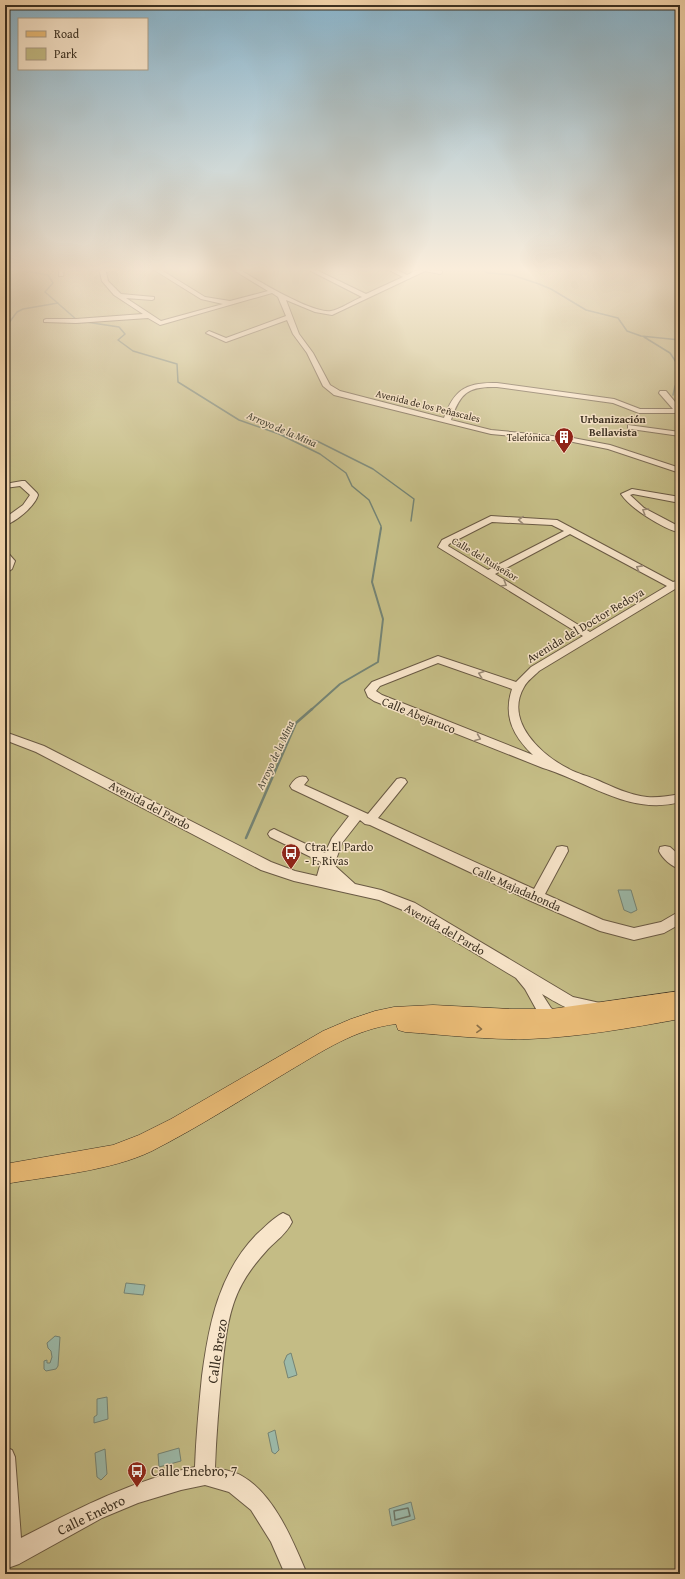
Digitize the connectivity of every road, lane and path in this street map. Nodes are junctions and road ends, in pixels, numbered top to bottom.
1 (302, 342) edge
2 (662, 393) dead end
3 (680, 412) edge
4 (447, 420) junction
5 (631, 427) dead end
6 (680, 434) edge
7 (680, 471) edge
8 (5, 486) edge
9 (680, 500) edge
10 (5, 522) edge
11 (680, 530) edge
12 (570, 531) junction
13 (5, 555) edge
14 (5, 571) edge
15 (488, 574) junction
16 (677, 584) edge
17 (590, 636) junction
18 (518, 688) junction
19 (5, 736) edge
20 (527, 742) junction
21 (510, 750) junction
22 (562, 771) junction
23 (302, 780) dead end
24 (401, 782) dead end
25 (680, 798) edge
26 (357, 815) junction
27 (369, 820) junction
28 (274, 834) dead end
29 (562, 851) dead end
30 (665, 851) dead end
31 (327, 863) junction
32 (680, 864) edge
33 (294, 876) junction
34 (321, 882) junction
35 (352, 888) junction
36 (536, 896) junction
37 (680, 917) edge
38 (513, 969) junction
39 (680, 999) edge
40 (570, 1003) junction
41 (543, 1007) junction
42 (604, 1011) junction
43 (680, 1011) edge
44 (680, 1014) edge
45 (649, 1016) junction
46 (330, 1037) junction
47 (5, 1174) edge
48 (283, 1222) dead end
49 (5, 1457) edge
50 (205, 1474) junction
51 (8, 1557) edge
52 (296, 1574) edge

1 - 4 street, Avenida de los Peñascales
2 - 3 street
3 - 4 street
4 - 7 street, Avenida de los Peñascales
5 - 6 street
8 - 10 street
11 -> 9 street
12 - 15 street
12 -> 15 street, Calle del Ruiseñor
16 -> 12 street, Calle del Ruiseñor
13 - 14 street
15 -> 17 street, Calle del Ruiseñor
16 - 17 street, Avenida del Doctor Bedoya
17 - 18 street, Avenida del Doctor Bedoya
18 - 20 street, Avenida del Doctor Bedoya
18 -> 21 street, Calle Abejaruco
19 - 33 street, Avenida del Pardo
20 - 21 street
20 - 22 street, Avenida del Doctor Bedoya
21 - 22 street, Calle Abejaruco
22 - 25 street, Avenida del Doctor Bedoya
23 - 26 street, Calle Majadahonda
24 - 27 street
26 - 27 street, Calle Majadahonda
26 - 31 street
27 - 36 street, Calle Majadahonda
28 - 31 street, Avenida del Pardo
29 - 36 street
30 - 32 street
31 - 33 street
31 - 34 street
31 - 35 street, Avenida del Pardo
33 - 34 street, Avenida del Pardo
34 - 35 street, Avenida del Pardo
35 - 38 street, Avenida del Pardo
36 - 37 street, Calle Majadahonda
38 - 40 street
38 - 41 street
39 - 42 main road
40 - 41 street
40 - 42 street
41 - 42 main road
41 - 45 street
41 - 46 main road
43 - 45 main road
44 - 45 street
46 -> 45 main road
46 - 47 main road
48 - 50 street, Calle Brezo
49 - 51 street
50 - 51 street, Calle Enebro
50 - 52 street

